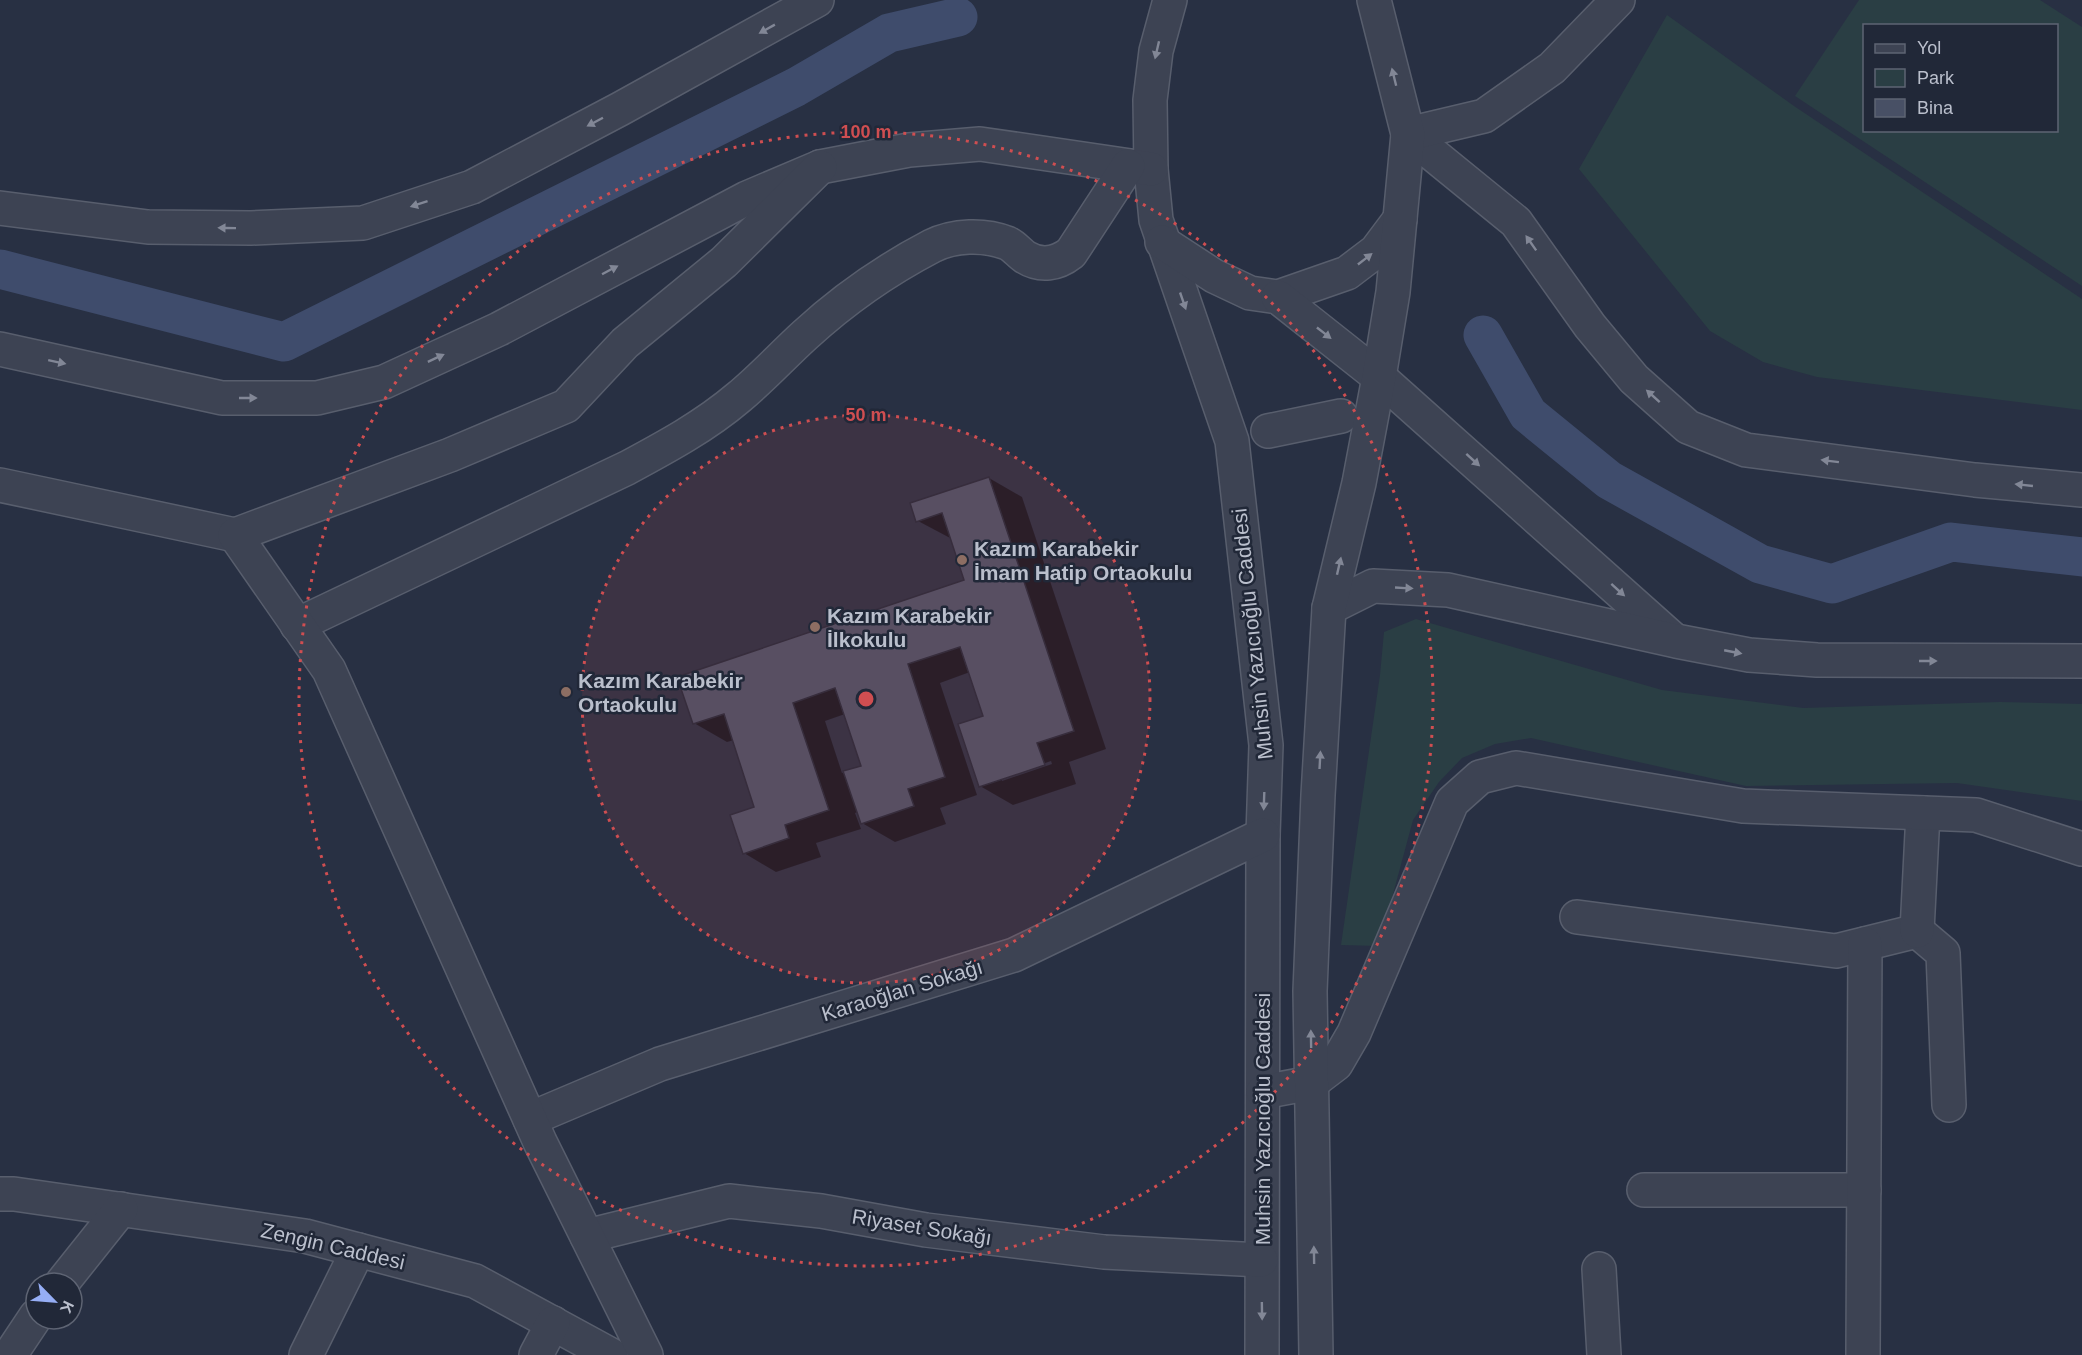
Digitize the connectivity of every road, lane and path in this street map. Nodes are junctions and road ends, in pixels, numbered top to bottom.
1 (817, 0) edge
2 (1170, 0) edge
3 (1618, 0) edge
4 (1372, 4) edge
5 (1408, 134) junction
6 (820, 167) junction
7 (1139, 168) junction
8 (0, 208) edge
9 (1400, 219) junction
10 (1162, 242) junction
11 (1278, 297) junction
12 (0, 349) edge
13 (1379, 377) junction
14 (1341, 416) dead end
15 (1268, 431) dead end
16 (0, 485) edge
17 (2082, 490) edge
18 (235, 535) junction
19 (1329, 608) junction
20 (297, 625) junction
21 (1676, 641) junction
22 (2082, 661) edge
23 (1923, 813) junction
24 (1263, 835) junction
25 (2082, 849) edge
26 (1577, 917) dead end
27 (1917, 931) junction
28 (1865, 944) junction
29 (1311, 1083) junction
30 (1263, 1092) junction
31 (1949, 1105) dead end
32 (530, 1119) junction
33 (1644, 1190) dead end
34 (1864, 1190) junction
35 (0, 1194) edge
36 (121, 1209) junction
37 (587, 1236) junction
38 (358, 1250) junction
39 (1261, 1260) junction
40 (1599, 1269) dead end
41 (72, 1271) edge
42 (553, 1323) junction
43 (26, 1331) edge
44 (10, 1355) edge
45 (306, 1355) edge
46 (536, 1355) edge
47 (611, 1355) edge
48 (646, 1355) edge
49 (1262, 1355) edge
50 (1316, 1355) edge
51 (1604, 1355) edge
52 (1863, 1355) edge

1 -> 8 street
2 -> 7 street, Muhsin Yazıcıoğlu Caddesi
3 - 5 street
5 -> 4 street
5 - 9 street
17 -> 5 street
6 - 7 street
12 -> 6 street
6 - 18 street
7 - 10 street, Muhsin Yazıcıoğlu Caddesi
7 - 20 street
11 -> 9 street
9 - 13 street
10 - 11 street
10 -> 24 street, Muhsin Yazıcıoğlu Caddesi
11 -> 13 street
19 -> 13 street
13 -> 21 street
14 - 15 street
16 - 18 street
18 - 20 street
19 -> 21 street
29 -> 19 street
20 - 32 street
21 -> 22 street
23 - 25 street
23 - 27 street
23 - 29 street
24 - 30 street, Muhsin Yazıcıoğlu Caddesi
24 - 32 street, Karaoğlan Sokağı
26 - 28 street
27 - 28 street
27 - 31 street
28 - 34 street
29 - 30 street
50 -> 29 street
30 - 39 street, Muhsin Yazıcıoğlu Caddesi
32 - 37 street
33 - 34 street
34 - 52 street
35 - 36 street, Zengin Caddesi
36 - 38 street, Zengin Caddesi
36 - 41 street
37 - 39 street, Riyaset Sokağı
37 - 48 street
38 - 42 street, Zengin Caddesi
38 - 45 street
39 -> 49 street, Muhsin Yazıcıoğlu Caddesi
40 - 51 street
42 - 46 street
42 - 47 street, Zengin Caddesi
43 - 44 street

